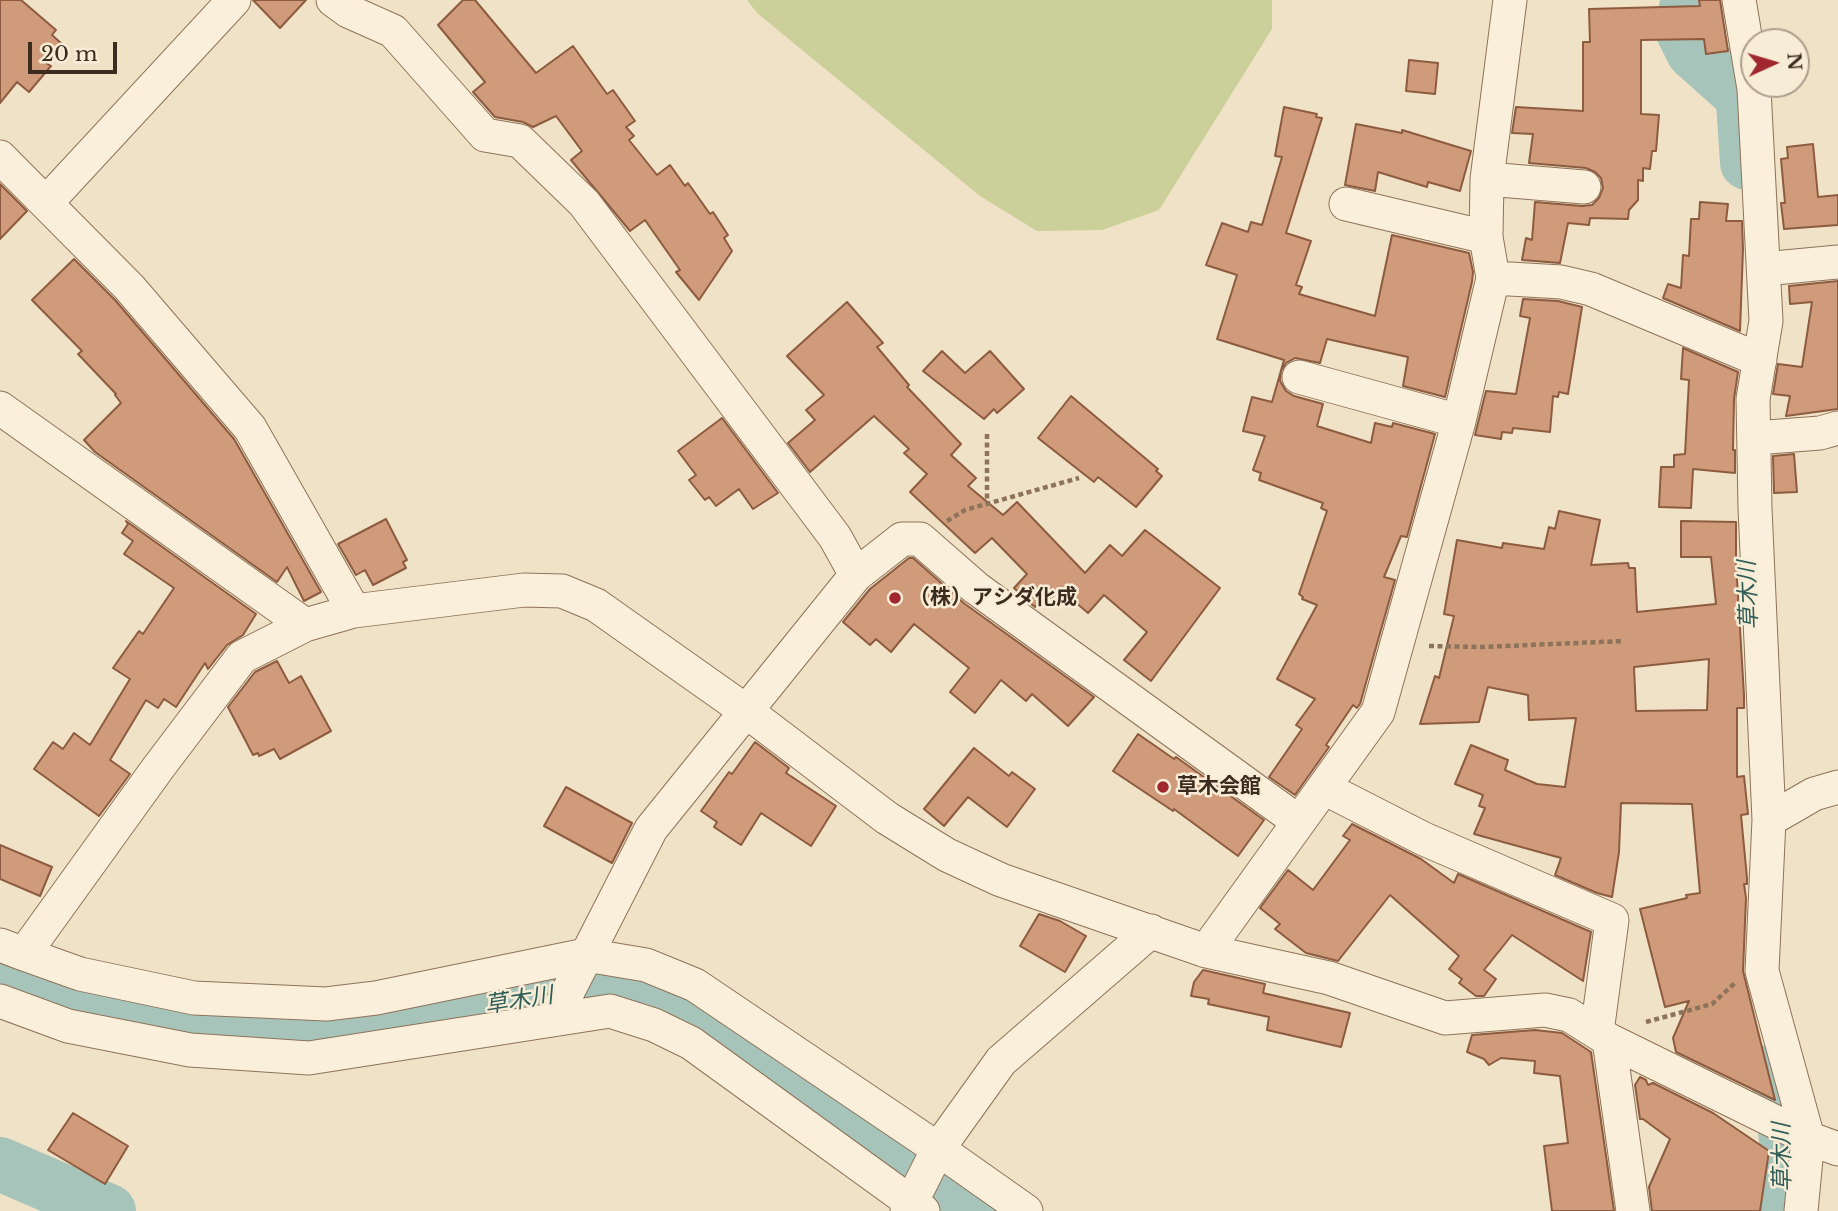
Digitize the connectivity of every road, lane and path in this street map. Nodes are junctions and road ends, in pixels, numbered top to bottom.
1 (234, 0) edge
2 (333, 0) edge
3 (1510, 0) edge
4 (1739, 0) edge
5 (0, 157) edge
6 (1487, 179) junction
7 (1584, 187) dead end
8 (46, 203) junction
9 (1346, 204) dead end
10 (1486, 237) junction
11 (1838, 262) edge
12 (1763, 269) junction
13 (1493, 278) junction
14 (1753, 356) junction
15 (1299, 377) dead end
16 (0, 408) edge
17 (1459, 421) junction
18 (1838, 428) edge
19 (987, 434) dead end
20 (1755, 438) junction
21 (1079, 478) dead end
22 (988, 503) junction
23 (920, 538) junction
24 (856, 575) junction
25 (354, 611) junction
26 (305, 625) junction
27 (1623, 641) dead end
28 (1396, 645) junction
29 (746, 711) junction
30 (1838, 787) edge
31 (1324, 788) junction
32 (1769, 820) junction
33 (1299, 822) junction
34 (1151, 931) junction
35 (12, 949) edge
36 (1206, 951) junction
37 (584, 960) junction
38 (1736, 982) dead end
39 (0, 1001) edge
40 (558, 1011) junction
41 (192, 1024) junction
42 (1603, 1036) junction
43 (1803, 1135) edge
44 (935, 1155) junction
45 (914, 1204) edge
46 (1026, 1211) edge
47 (1633, 1211) edge
48 (1801, 1211) edge

1 - 8 street
2 - 24 street
3 - 6 street
4 - 12 street
5 - 8 street
6 - 7 street
6 - 10 street
8 - 25 street
9 - 10 street
10 - 13 street
11 - 12 street
12 - 14 street
13 - 14 street
13 - 17 street
14 - 20 street
15 - 17 street
16 - 26 street
17 - 28 street
18 - 20 street
19 - 22 path
20 - 32 street
21 - 22 path
22 - 23 path
23 - 24 street
23 - 33 street
24 - 29 street
25 - 26 street
25 - 29 street
26 - 35 street
27 - 28 path
28 - 31 street
29 - 34 street
29 - 37 street
30 - 32 street
31 - 33 street
31 - 42 street
32 - 43 street
33 - 36 street
34 - 36 street
34 - 44 street
35 - 41 street
36 - 42 street
37 - 40 street
37 - 41 street
37 - 44 street
38 - 42 path
39 - 41 street
40 - 41 street
40 - 45 street
42 - 43 street
42 - 47 street
43 - 48 street
44 - 45 street
44 - 46 street

